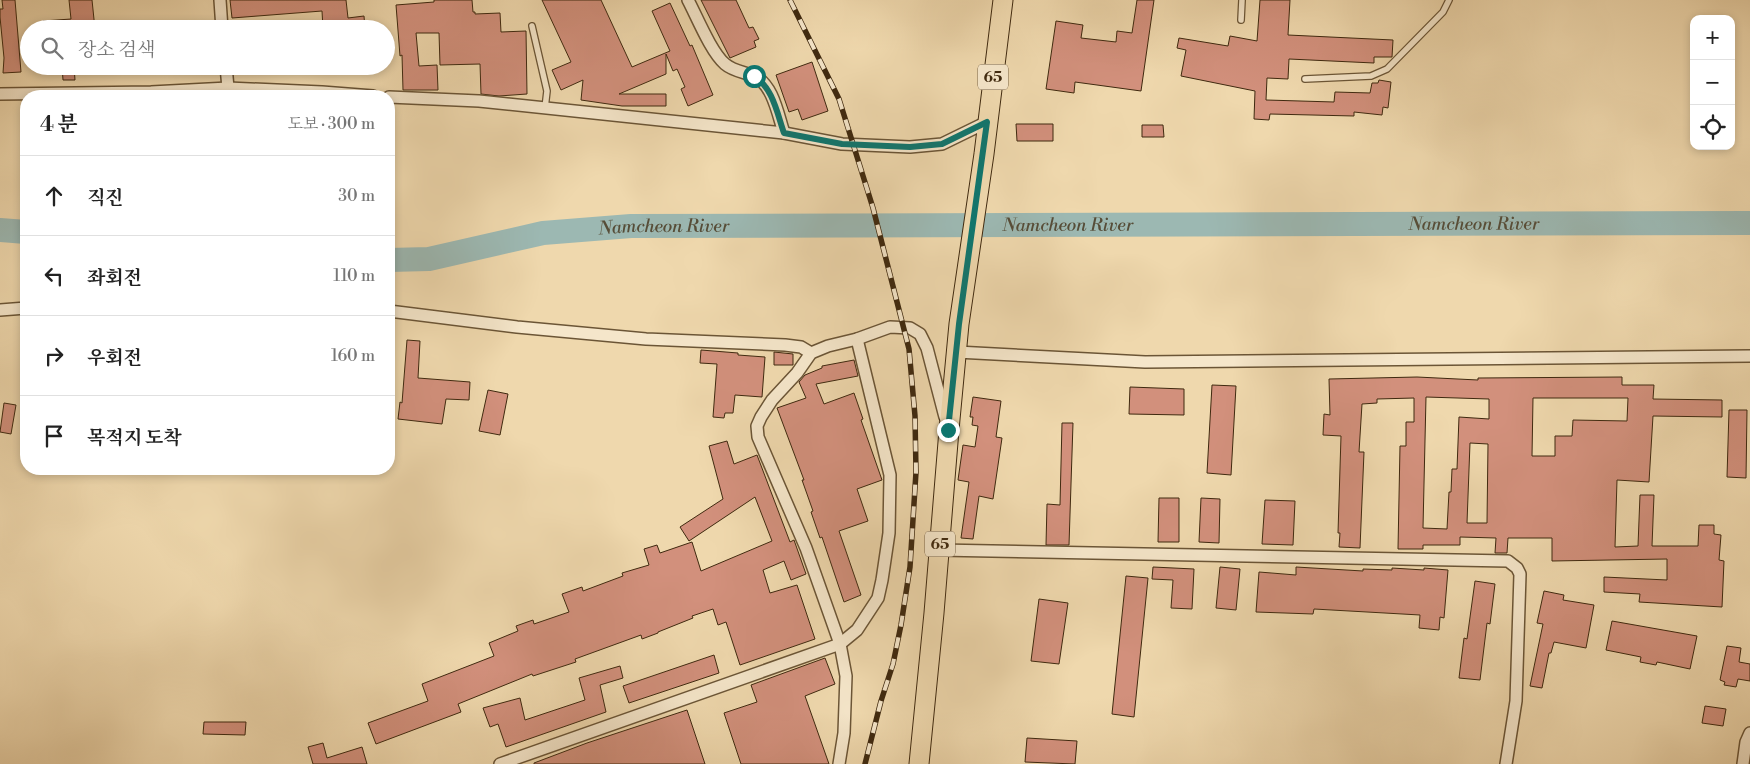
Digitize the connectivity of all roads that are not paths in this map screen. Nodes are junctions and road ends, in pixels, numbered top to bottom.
1 (220, 0) edge
2 (688, 0) edge
3 (1003, 0) edge
4 (1242, 0) edge
5 (1449, 0) edge
6 (221, 20) edge
7 (1241, 20) dead end
8 (532, 26) dead end
9 (227, 75) edge
10 (1304, 79) dead end
11 (228, 88) junction
12 (190, 90) edge
13 (275, 90) edge
14 (0, 94) edge
15 (20, 94) edge
16 (395, 97) edge
17 (544, 108) junction
18 (987, 122) junction
19 (784, 133) junction
20 (20, 308) edge
21 (0, 310) edge
22 (395, 312) edge
23 (857, 339) junction
24 (811, 352) junction
25 (957, 352) junction
26 (1750, 356) edge
27 (948, 430) junction
28 (939, 550) junction
29 (840, 644) junction
30 (1750, 733) edge
31 (500, 764) edge
32 (840, 764) edge
33 (919, 764) edge
34 (1506, 764) edge
35 (1743, 764) edge

1 - 6 street
2 - 19 street
3 - 18 main road, 65
4 - 7 lane
5 - 10 lane
8 - 17 lane
9 - 11 street
11 - 12 street
11 - 13 street
14 - 15 street
16 - 17 street
17 - 19 street
18 - 19 street
18 - 25 main road, 65
20 - 21 street
22 - 24 street
23 - 24 street
23 - 27 street
23 - 29 street
24 - 29 street
25 - 26 street
25 - 27 main road, 65
27 - 28 main road, 65
28 - 33 main road, 65
28 - 34 street
29 - 31 street
29 - 32 street
30 - 35 street

